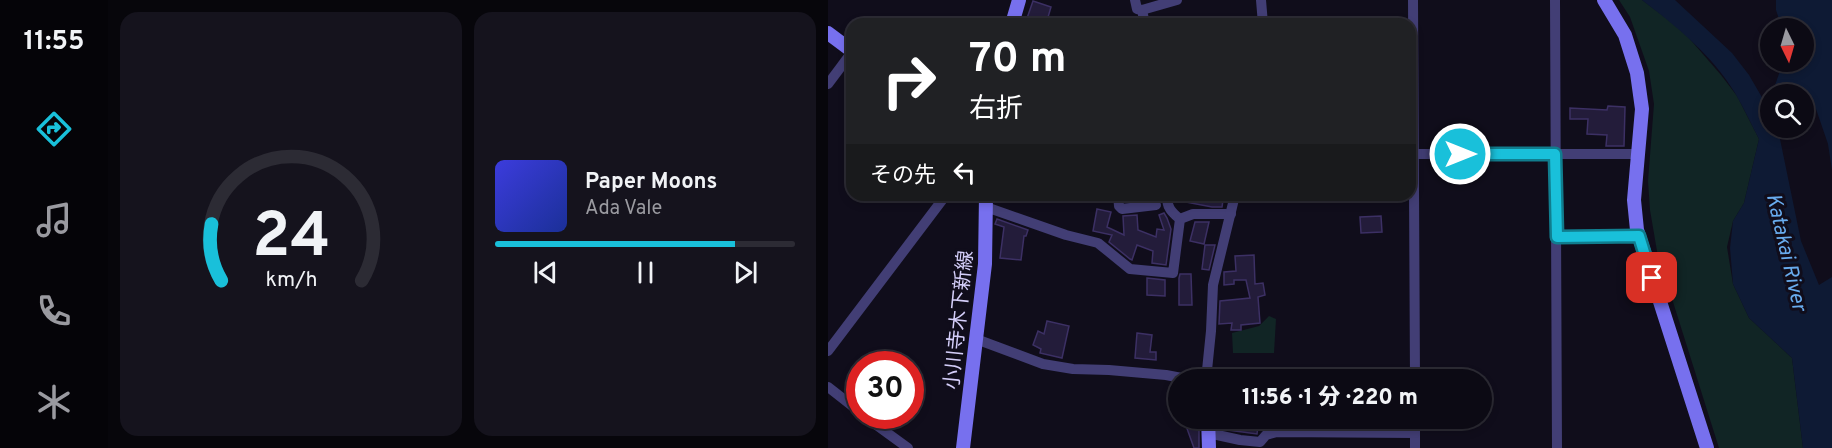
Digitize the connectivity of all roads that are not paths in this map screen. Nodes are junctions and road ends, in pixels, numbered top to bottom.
1 (1018, 0) edge
2 (1135, 0) edge
3 (1177, 0) edge
4 (1261, 0) edge
5 (1413, 0) edge
6 (1555, 0) edge
7 (1605, 0) edge
8 (1142, 10) junction
9 (1014, 18) edge
10 (1144, 18) edge
11 (1262, 18) edge
12 (1413, 18) edge
13 (828, 33) edge
14 (846, 46) edge
15 (846, 59) edge
16 (828, 84) edge
17 (1416, 154) edge
18 (1555, 154) junction
19 (1638, 154) junction
20 (941, 201) edge
21 (986, 201) edge
22 (1119, 201) edge
23 (1167, 201) edge
24 (1234, 201) edge
25 (1413, 201) edge
26 (1156, 205) dead end
27 (1231, 214) junction
28 (1180, 219) junction
29 (1639, 236) junction
30 (1557, 237) junction
31 (976, 339) junction
32 (828, 351) edge
33 (1207, 369) edge
34 (1415, 369) edge
35 (1168, 375) edge
36 (828, 387) edge
37 (846, 401) edge
38 (882, 429) edge
39 (1208, 429) edge
40 (1215, 429) edge
41 (1415, 429) edge
42 (1415, 433) junction
43 (908, 448) edge
44 (963, 448) edge
45 (1209, 448) edge
46 (1415, 448) edge
47 (1557, 448) edge
48 (1707, 448) edge

1 - 9 street
2 - 8 street
3 - 8 street
4 - 11 street
5 - 12 street
6 - 18 street
7 - 19 street
8 - 10 street
13 - 14 street
15 - 16 street
17 - 18 street
18 - 19 street
18 - 30 street
19 - 29 street
20 - 32 street
21 - 28 street
21 - 31 street, 小川寺木下新線
22 - 26 street
23 - 28 street
24 - 27 street
25 - 34 street
27 - 28 street
27 - 33 street
29 - 30 street
29 - 48 street
30 - 47 street
31 - 35 street
31 - 44 street, 小川寺木下新線
36 - 37 street
38 - 43 street
39 - 45 street
40 - 42 street
41 - 42 street
42 - 46 street

